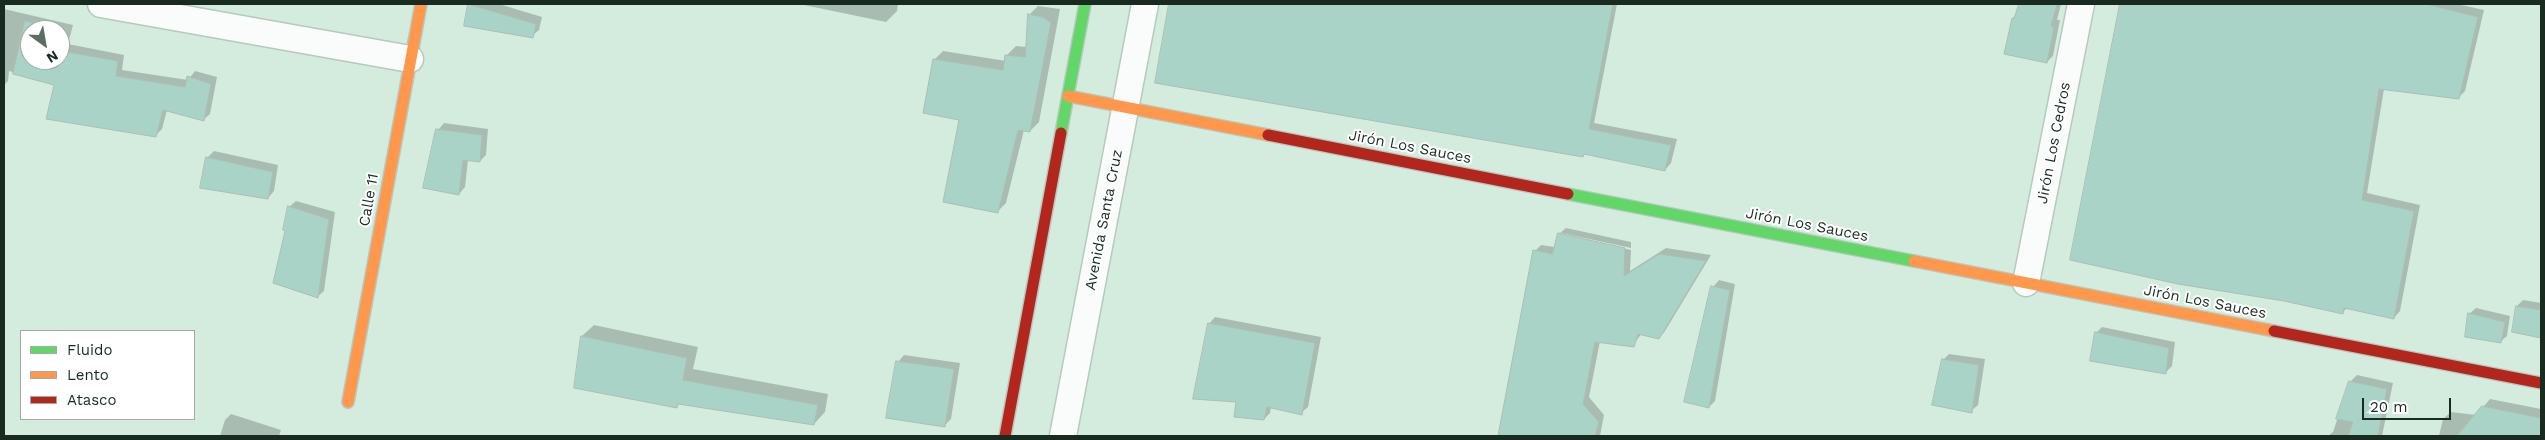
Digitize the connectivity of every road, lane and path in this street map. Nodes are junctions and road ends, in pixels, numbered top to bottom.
1 (101, 4) edge
2 (421, 4) edge
3 (1085, 4) edge
4 (1145, 4) edge
5 (2081, 4) edge
6 (410, 59) junction
7 (1068, 96) junction
8 (1126, 107) junction
9 (2026, 283) junction
10 (2541, 383) edge
11 (348, 402) dead end
12 (1005, 436) edge
13 (1064, 436) edge

1 - 6 street
2 - 6 street, Calle 11
3 - 7 street
4 - 8 street, Avenida Santa Cruz
5 - 9 street, Jirón Los Cedros
6 - 11 street, Calle 11
7 - 8 street, Jirón Los Sauces
7 - 12 street
8 - 9 street, Jirón Los Sauces
8 - 13 street, Avenida Santa Cruz
9 - 10 street, Jirón Los Sauces

